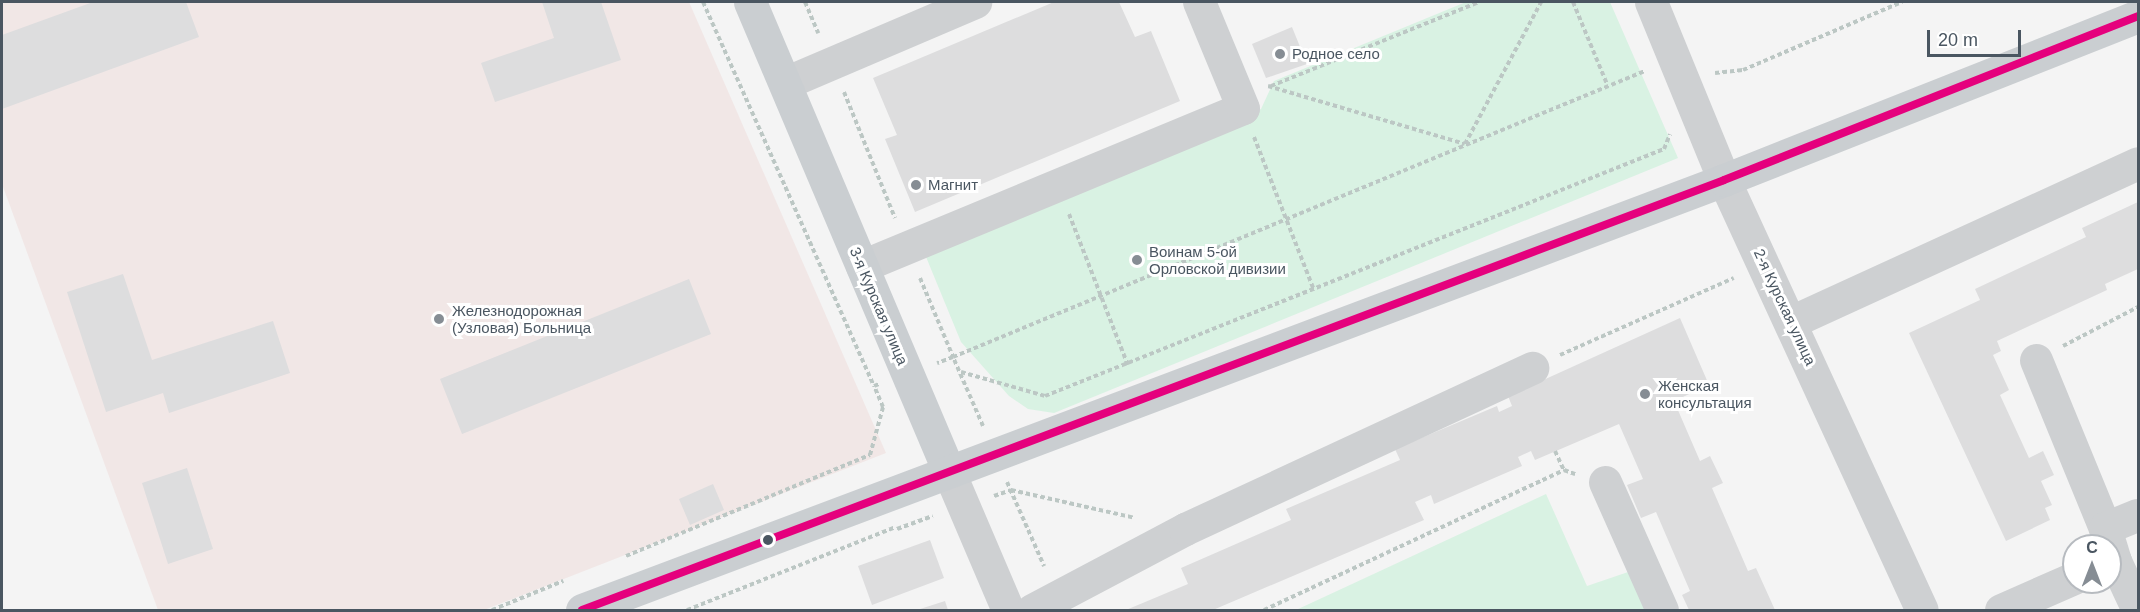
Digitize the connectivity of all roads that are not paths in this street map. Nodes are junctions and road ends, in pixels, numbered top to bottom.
1 (750, 2) edge
2 (975, 2) edge
3 (1199, 2) edge
4 (1651, 2) edge
5 (2139, 16) edge
6 (785, 83) junction
7 (2139, 163) edge
8 (1724, 180) junction
9 (862, 266) junction
10 (1793, 321) junction
11 (2036, 360) road end
12 (1532, 368) road end
13 (949, 472) junction
14 (1605, 482) road end
15 (2139, 515) edge
16 (2105, 528) junction
17 (2106, 534) edge
18 (2122, 580) edge
19 (2062, 583) edge
20 (1045, 604) edge
21 (600, 607) edge
22 (1008, 610) edge
23 (1662, 610) edge
24 (1922, 610) edge
25 (2001, 610) edge
26 (2138, 610) edge

1 - 6 main road, 3-я Курская улица
2 - 6 street
3 - 9 street
4 - 8 street, 2-я Курская улица
5 - 8 main road
6 - 9 main road, 3-я Курская улица
7 - 10 street
8 - 10 street, 2-я Курская улица
8 - 13 main road
9 - 13 main road, 3-я Курская улица
10 - 24 street, 2-я Курская улица
11 - 16 street
12 - 20 street
13 - 21 main road
13 - 22 street, 3-я Курская улица
14 - 23 street
15 - 16 street
16 - 17 street
18 - 26 street
19 - 25 street

